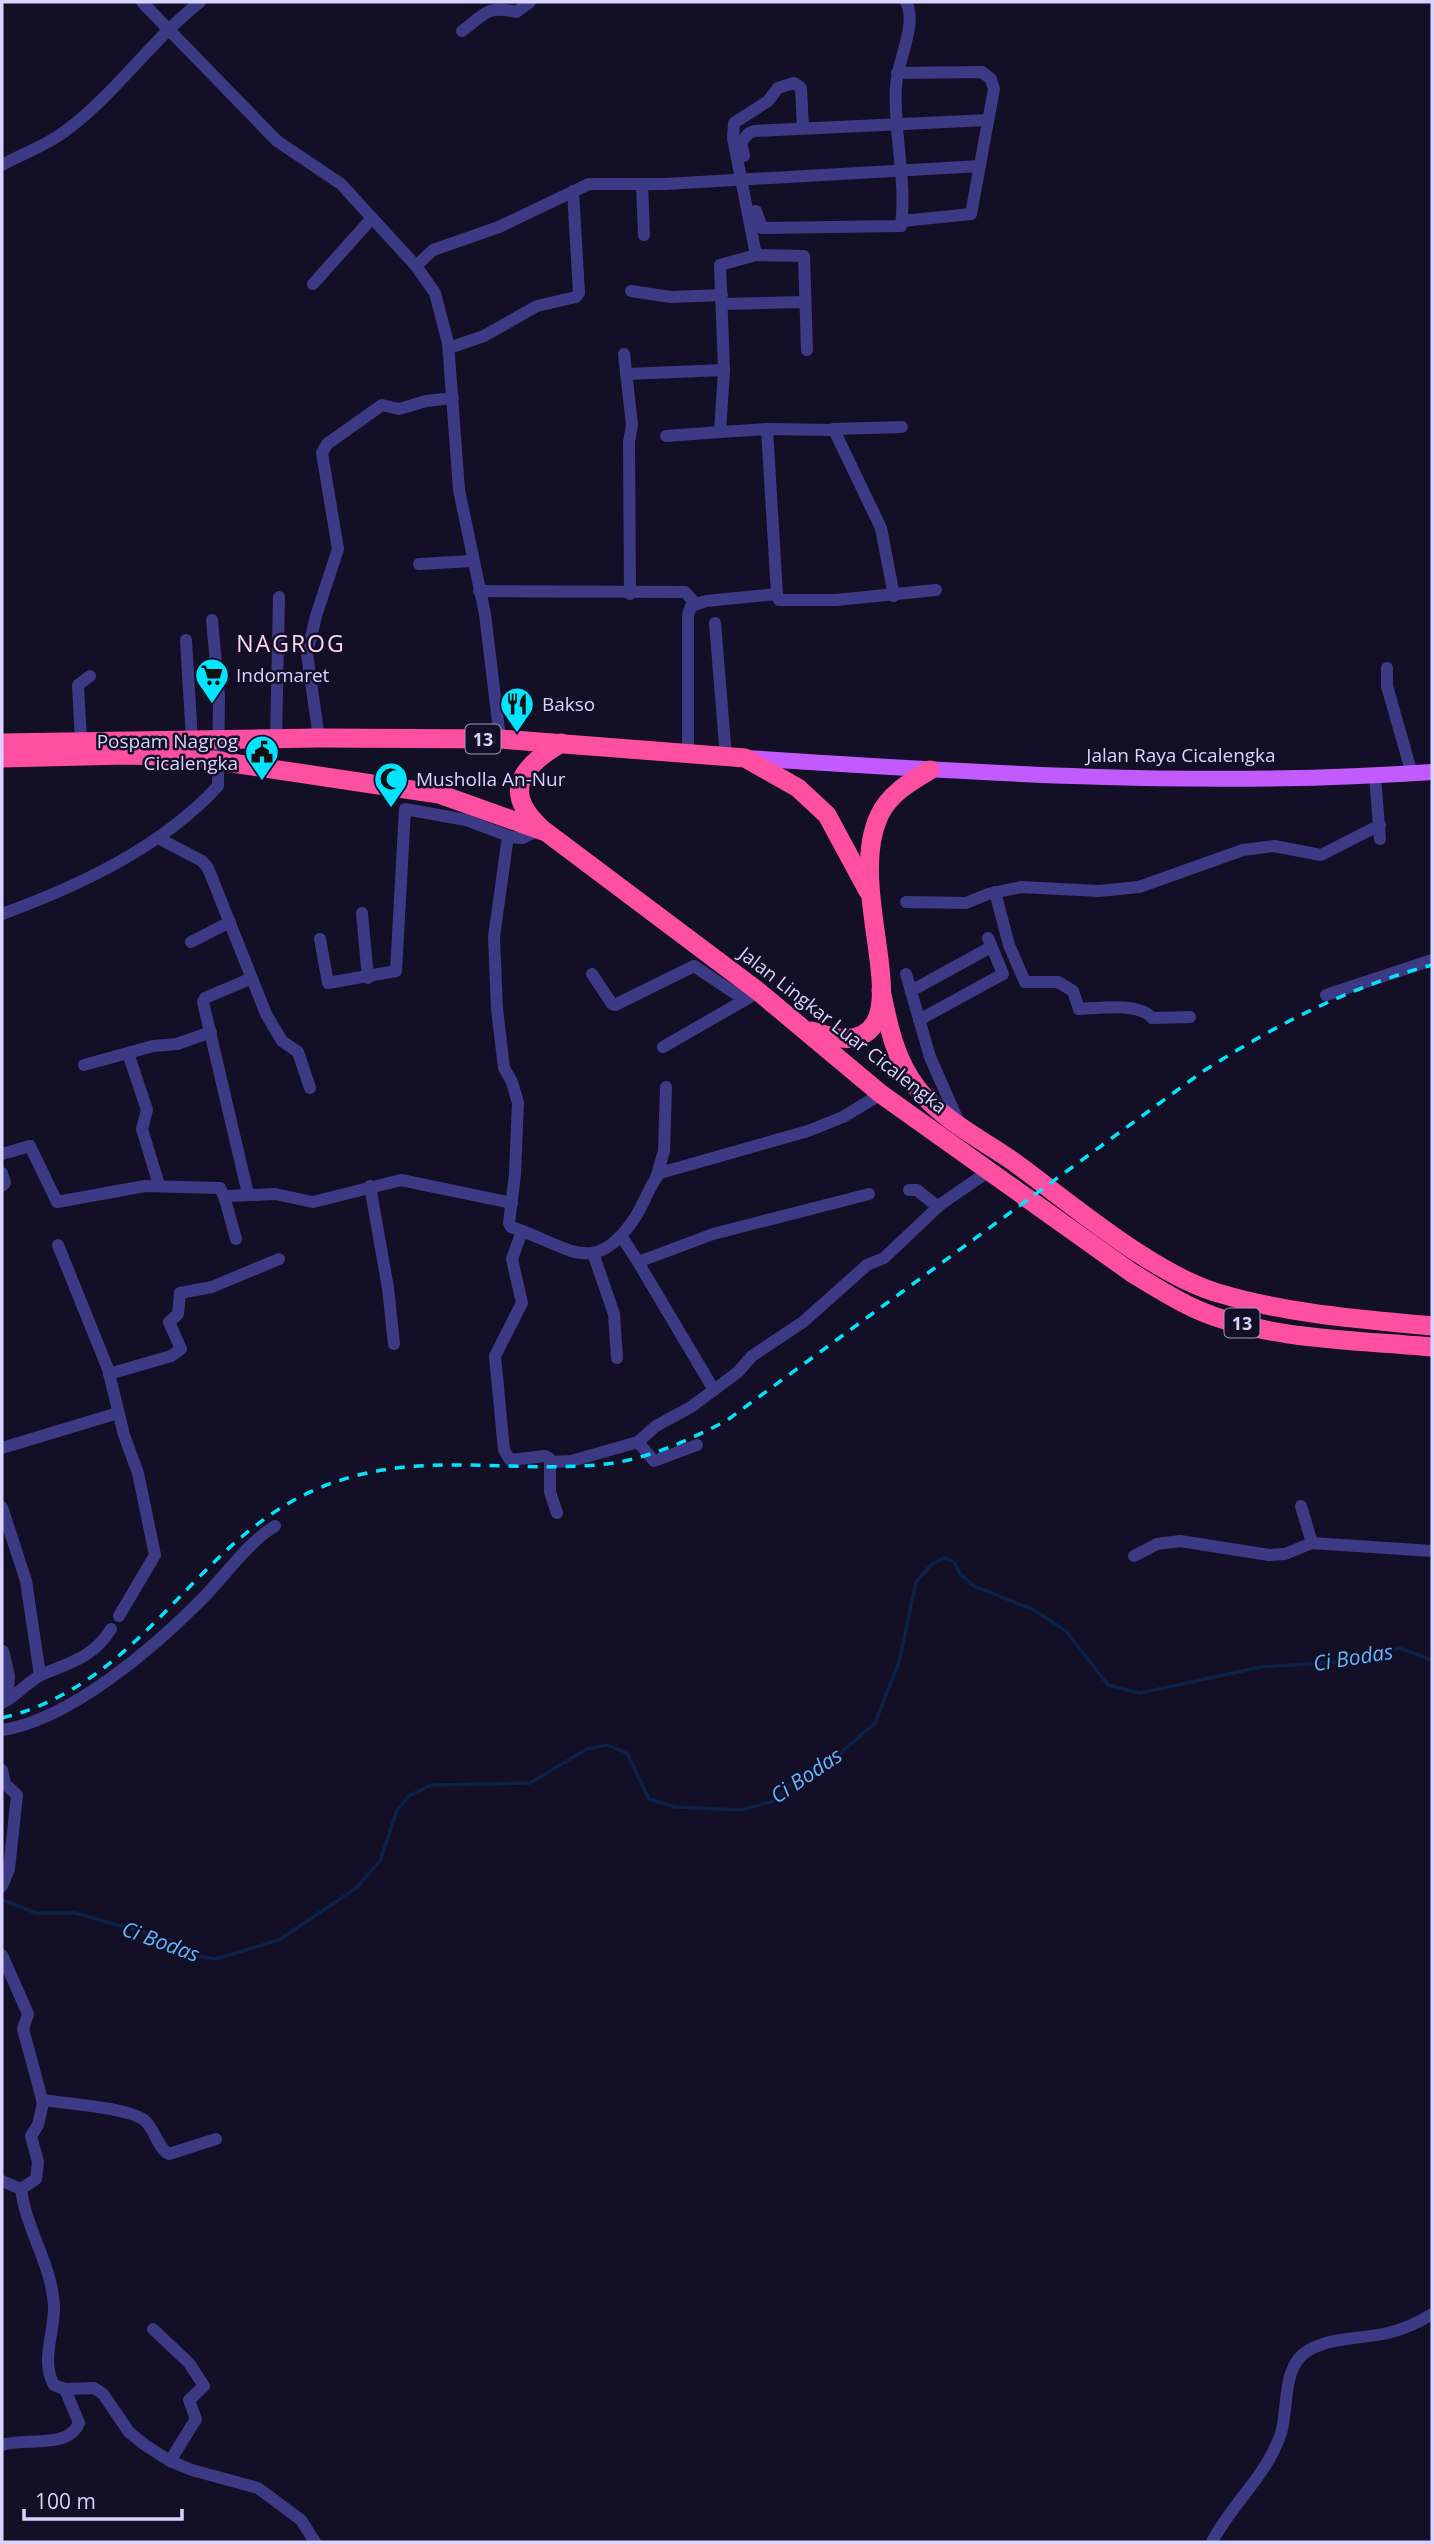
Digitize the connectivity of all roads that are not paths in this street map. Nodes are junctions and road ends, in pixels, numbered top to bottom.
1 (142, 2) edge
2 (200, 2) edge
3 (530, 2) edge
4 (906, 2) edge
5 (168, 29) junction
6 (462, 30) dead end
7 (897, 73) junction
8 (988, 120) junction
9 (898, 122) junction
10 (803, 128) junction
11 (2, 165) edge
12 (980, 166) junction
13 (903, 169) junction
14 (746, 178) junction
15 (642, 184) junction
16 (573, 191) junction
17 (372, 218) junction
18 (902, 221) junction
19 (644, 235) dead end
20 (756, 256) junction
21 (416, 266) junction
22 (313, 284) dead end
23 (631, 290) dead end
24 (722, 300) junction
25 (804, 302) junction
26 (449, 348) junction
27 (807, 350) dead end
28 (624, 354) dead end
29 (724, 370) junction
30 (626, 374) junction
31 (453, 398) junction
32 (902, 427) dead end
33 (766, 429) junction
34 (833, 429) junction
35 (720, 432) junction
36 (666, 436) dead end
37 (472, 561) junction
38 (419, 564) dead end
39 (936, 590) dead end
40 (479, 591) junction
41 (630, 594) junction
42 (777, 594) junction
43 (894, 596) junction
44 (279, 597) dead end
45 (694, 603) junction
46 (212, 621) dead end
47 (715, 623) dead end
48 (186, 640) dead end
49 (1387, 668) dead end
50 (90, 676) dead end
51 (319, 738) junction
52 (500, 739) junction
53 (192, 740) junction
54 (220, 740) junction
55 (276, 740) junction
56 (81, 741) junction
57 (2, 743) edge
58 (561, 743) junction
59 (688, 754) junction
60 (2, 758) edge
61 (736, 758) junction
62 (219, 762) junction
63 (930, 770) junction
64 (1432, 772) edge
65 (1412, 774) junction
66 (1376, 776) junction
67 (1380, 825) junction
68 (542, 831) junction
69 (508, 836) junction
70 (158, 838) junction
71 (1380, 839) dead end
72 (868, 891) junction
73 (995, 892) junction
74 (906, 902) dead end
75 (362, 913) dead end
76 (2, 914) edge
77 (230, 922) junction
78 (320, 939) dead end
79 (191, 942) dead end
80 (1432, 960) edge
81 (592, 974) dead end
82 (906, 974) dead end
83 (252, 978) junction
84 (369, 978) junction
85 (881, 990) junction
86 (911, 991) junction
87 (1326, 995) dead end
88 (752, 996) junction
89 (1190, 1017) dead end
90 (919, 1020) junction
91 (804, 1029) junction
92 (211, 1032) junction
93 (663, 1047) dead end
94 (128, 1053) junction
95 (84, 1065) dead end
96 (666, 1087) dead end
97 (310, 1088) dead end
98 (881, 1094) junction
99 (960, 1126) junction
100 (2, 1154) edge
101 (2, 1173) edge
102 (995, 1175) junction
103 (656, 1178) junction
104 (159, 1185) junction
105 (2, 1186) edge
106 (370, 1186) junction
107 (909, 1190) dead end
108 (248, 1194) junction
109 (869, 1194) dead end
110 (225, 1199) junction
111 (512, 1203) junction
112 (937, 1207) junction
113 (522, 1231) junction
114 (622, 1237) junction
115 (236, 1239) dead end
116 (58, 1245) dead end
117 (593, 1253) junction
118 (279, 1259) dead end
119 (639, 1262) junction
120 (1432, 1326) edge
121 (394, 1344) dead end
122 (1432, 1347) edge
123 (617, 1358) dead end
124 (110, 1374) junction
125 (715, 1390) junction
126 (118, 1413) junction
127 (638, 1442) junction
128 (697, 1446) dead end
129 (2, 1448) edge
130 (551, 1462) junction
131 (1301, 1506) dead end
132 (2, 1507) edge
133 (557, 1513) dead end
134 (275, 1526) dead end
135 (1312, 1543) junction
136 (1432, 1551) edge
137 (1134, 1556) dead end
138 (119, 1616) dead end
139 (111, 1629) dead end
140 (3, 1651) edge
141 (40, 1675) junction
142 (4, 1702) edge
143 (2, 1731) edge
144 (2, 1770) edge
145 (2, 1886) edge
146 (2, 1955) edge
147 (42, 2100) junction
148 (216, 2139) dead end
149 (2, 2181) edge
150 (21, 2189) junction
151 (1432, 2314) edge
152 (153, 2329) dead end
153 (65, 2389) junction
154 (2, 2445) edge
155 (170, 2461) junction
156 (315, 2542) edge
157 (1212, 2542) edge

1 - 5 street
2 - 5 street
3 - 6 street
4 - 7 street
5 - 11 street
5 - 17 street
7 - 8 street
7 - 9 street
8 - 9 street
8 - 12 street
9 - 10 street
9 - 13 street
10 - 14 street
10 - 14 street
12 - 13 street
12 - 18 street
13 - 14 street
13 - 18 street
14 - 15 street
14 - 18 street
14 - 20 street
15 - 16 street
15 - 19 street
16 - 21 street
16 - 26 street
17 - 21 street
17 - 22 street
20 - 24 street
20 - 25 street
21 - 26 street
23 - 24 street
24 - 25 street
24 - 29 street
25 - 27 street
26 - 31 street
28 - 30 street
29 - 30 street
29 - 35 street
30 - 41 street
31 - 37 street
31 - 51 street
32 - 34 street
33 - 34 street
33 - 35 street
33 - 42 street
34 - 43 street
35 - 36 street
37 - 38 street
37 - 40 street
39 - 43 street
40 - 41 street
40 - 52 street
41 - 45 street
42 - 43 street
42 - 45 street
44 - 55 street
45 - 59 street
46 - 54 street
47 - 61 street
48 - 53 street
49 - 65 street
50 - 56 street
51 - 52 highway, 13
51 - 55 highway, 13
52 - 58 highway, 13
53 - 54 highway, 13
53 - 56 highway, 13
54 - 55 highway, 13
54 - 62 street
56 - 57 highway, 13
58 - 59 highway, 13
58 - 68 highway
59 - 61 highway, 13
60 - 62 highway, 13
61 - 63 main road, Jalan Raya Cicalengka
61 - 72 highway, 13
62 - 68 highway, Jalan Lingkar Luar Cicalengka / 13
62 - 70 street
63 - 66 main road, Jalan Raya Cicalengka
63 - 72 highway
64 - 65 main road, Jalan Raya Cicalengka
65 - 66 main road, Jalan Raya Cicalengka
66 - 67 street
67 - 71 street
67 - 73 street
68 - 69 street
68 - 88 highway, Jalan Lingkar Luar Cicalengka / 13
69 - 84 street
69 - 111 street
70 - 76 street
70 - 77 street
72 - 85 highway, 13
73 - 74 street
73 - 89 street
75 - 84 street
77 - 79 street
77 - 83 street
78 - 84 street
80 - 87 street
81 - 88 street
82 - 86 street
83 - 92 street
83 - 97 street
85 - 91 highway
85 - 99 highway, Jalan Lingkar Luar Cicalengka / 13
86 - 90 street
86 - 90 street
88 - 91 highway, Jalan Lingkar Luar Cicalengka / 13
88 - 93 street
90 - 99 street
91 - 98 highway, Jalan Lingkar Luar Cicalengka / 13
92 - 94 street
92 - 108 street
94 - 95 street
94 - 104 street
96 - 103 street
98 - 102 highway, Jalan Lingkar Luar Cicalengka / 13
98 - 103 street
99 - 120 highway, Jalan Lingkar Luar Cicalengka / 13
100 - 104 street
101 - 105 street
102 - 112 street
102 - 122 highway, Jalan Lingkar Luar Cicalengka / 13
103 - 114 street
104 - 110 street
106 - 108 street
106 - 111 street
106 - 121 street
107 - 112 street
108 - 110 street
109 - 119 street
110 - 115 street
111 - 113 street
112 - 125 street
113 - 117 street
113 - 130 street
114 - 117 street
114 - 119 street
116 - 124 street
117 - 123 street
118 - 124 street
119 - 125 street
124 - 126 street
125 - 127 street
126 - 129 street
126 - 138 street
127 - 128 street
127 - 130 street
130 - 133 street
131 - 135 street
132 - 141 street
134 - 143 street
135 - 136 street
135 - 137 street
139 - 141 street
140 - 142 street
141 - 142 street
144 - 145 street
146 - 147 street
147 - 148 street
147 - 150 street
149 - 150 street
150 - 153 street
151 - 157 street
152 - 155 street
153 - 154 street
153 - 155 street
155 - 156 street

